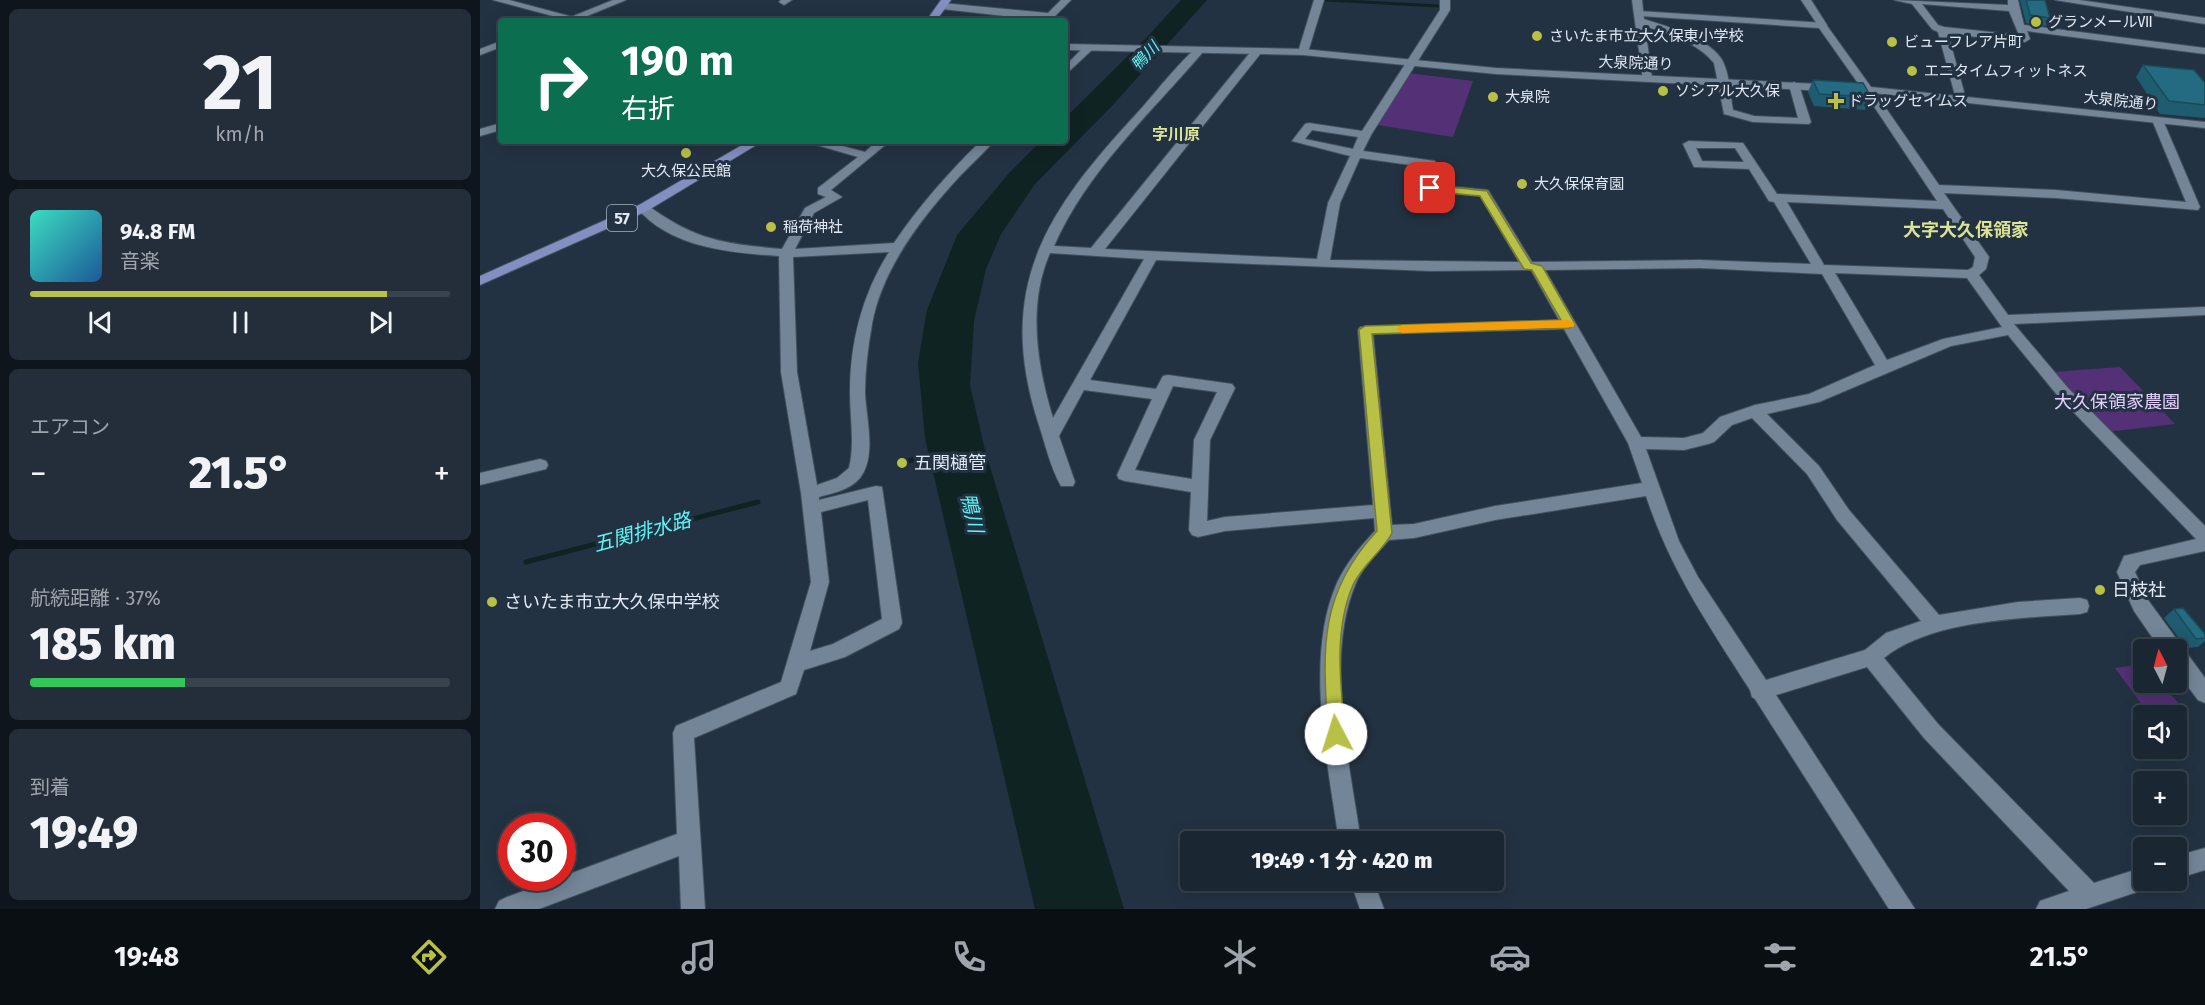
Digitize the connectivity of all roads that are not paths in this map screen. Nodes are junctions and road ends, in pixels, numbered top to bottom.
1 (498, 0) edge
2 (621, 0) edge
3 (1066, 0) edge
4 (1318, 0) edge
5 (1445, 0) edge
6 (1637, 0) edge
7 (1806, 0) edge
8 (1899, 0) edge
9 (1914, 0) edge
10 (2060, 0) edge
11 (2129, 0) edge
12 (944, 3) edge
13 (2013, 4) edge
14 (2135, 11) junction
15 (1641, 17) junction
16 (566, 18) edge
17 (579, 18) edge
18 (934, 18) edge
19 (1047, 18) edge
20 (2205, 21) edge
21 (1822, 25) junction
22 (2024, 28) junction
23 (1942, 30) junction
24 (498, 45) edge
25 (1068, 47) edge
26 (1089, 48) junction
27 (1193, 50) junction
28 (1257, 51) junction
29 (2205, 51) edge
30 (480, 52) edge
31 (1303, 52) junction
32 (1412, 61) junction
33 (1068, 69) edge
34 (1647, 78) junction
35 (1722, 81) junction
36 (1794, 85) junction
37 (1868, 90) junction
38 (1961, 99) junction
39 (2158, 120) junction
40 (2205, 125) edge
41 (498, 127) edge
42 (480, 133) edge
43 (1365, 135) junction
44 (752, 144) edge
45 (821, 144) edge
46 (881, 144) edge
47 (985, 144) edge
48 (1358, 152) junction
49 (867, 156) junction
50 (1752, 166) dead end
51 (1936, 189) junction
52 (1779, 199) junction
53 (1947, 205) junction
54 (643, 208) junction
55 (900, 247) junction
56 (1044, 249) junction
57 (1095, 252) junction
58 (786, 253) junction
59 (1152, 256) junction
60 (1323, 262) junction
61 (1532, 266) junction
62 (1823, 270) junction
63 (1971, 274) junction
64 (480, 280) edge
65 (2205, 311) edge
66 (1569, 324) junction
67 (2008, 325) junction
68 (1884, 367) junction
69 (1079, 384) junction
70 (1161, 394) junction
71 (1755, 411) junction
72 (1051, 435) junction
73 (1636, 443) junction
74 (540, 465) dead end
75 (480, 479) edge
76 (1067, 482) dead end
77 (1200, 487) junction
78 (1652, 489) junction
79 (811, 500) junction
80 (1382, 511) junction
81 (1384, 533) junction
82 (2205, 537) edge
83 (2205, 544) edge
84 (2080, 606) dead end
85 (1935, 624) junction
86 (2165, 639) edge
87 (1871, 657) junction
88 (796, 664) junction
89 (2187, 670) edge
90 (1760, 691) junction
91 (2205, 694) edge
92 (1349, 831) edge
93 (689, 841) junction
94 (2205, 859) edge
95 (2187, 865) edge
96 (2133, 882) edge
97 (1365, 891) edge
98 (2090, 896) junction
99 (507, 909) edge
100 (693, 909) edge
101 (1372, 909) edge
102 (1904, 909) edge
103 (2048, 909) edge

1 - 16 street
2 - 17 street
3 - 19 street
4 - 31 street
5 - 32 street
6 - 15 street
7 - 21 street
8 - 9 street
9 - 13 street
9 - 23 street
10 - 14 street
11 - 14 street
12 - 18 main road
12 - 19 street
13 - 22 street
14 - 20 street
15 - 21 street
15 - 34 street
15 - 35 street
21 - 37 street
22 - 23 street
22 - 29 street
23 - 38 street
24 - 30 street
25 - 26 street, 大泉院通り
26 - 27 street, 大泉院通り
26 - 33 street
27 - 28 street, 大泉院通り
27 - 56 street
28 - 31 street, 大泉院通り
28 - 57 street
31 - 32 street, 大泉院通り
32 - 34 street, 大泉院通り
32 - 43 street
34 - 35 street, 大泉院通り
35 - 36 street, 大泉院通り
35 - 36 street
36 - 37 street, 大泉院通り
37 - 38 street, 大泉院通り
37 - 51 street
38 - 39 street, 大泉院通り
39 - 40 street, 大泉院通り
39 - 51 street
41 - 42 street
43 - 48 street
43 - 48 street
44 - 54 main road, 57
45 - 49 street
46 - 49 street
47 - 55 street
48 - 60 street
48 - 61 street
49 - 58 street
50 - 52 street
51 - 53 street
52 - 53 street
52 - 62 street
53 - 63 street
54 - 58 street
54 - 64 main road, 57
55 - 58 street
55 - 79 street
56 - 57 street
56 - 72 street
57 - 59 street
58 - 79 street
59 - 60 street
59 - 69 street
60 - 61 street
61 - 62 street
61 - 66 street
62 - 63 street
62 - 68 street
63 - 67 street
65 - 67 street
66 - 73 street
66 - 80 street
67 - 68 street
67 - 82 street
68 - 71 street
69 - 70 street
69 - 72 street
70 - 77 street
70 - 77 street
71 - 73 street
71 - 85 street
72 - 76 street
73 - 78 street
74 - 75 street
77 - 80 street
78 - 81 street
78 - 90 street
79 - 88 street
79 - 88 street
80 - 81 street
81 - 92 street
83 - 86 street
84 - 85 street
85 - 87 street
87 - 90 street
87 - 98 street
88 - 93 street
89 - 91 street
90 - 102 street
93 - 99 street
93 - 100 street
94 - 95 street
96 - 98 street
97 - 101 street
98 - 103 street

